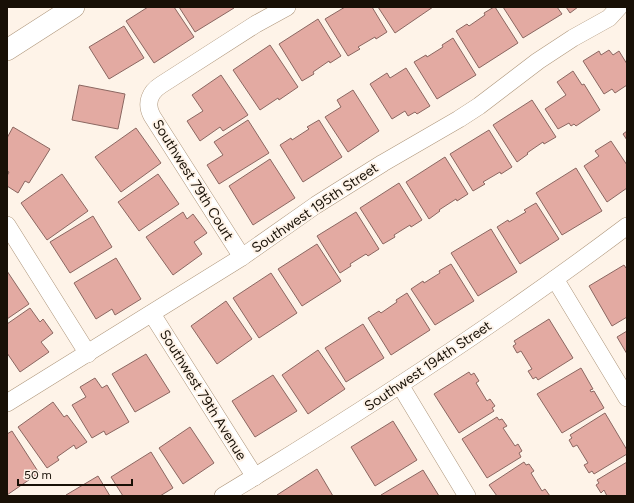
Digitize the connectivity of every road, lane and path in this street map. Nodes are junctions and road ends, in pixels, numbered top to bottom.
1 (74, 7) edge
2 (287, 7) edge
3 (619, 7) edge
4 (7, 50) edge
5 (7, 225) edge
6 (627, 226) edge
7 (242, 257) junction
8 (555, 279) junction
9 (152, 314) junction
10 (88, 354) junction
11 (400, 385) junction
12 (627, 398) edge
13 (7, 403) edge
14 (247, 486) edge
15 (223, 496) edge
16 (467, 496) edge

1 - 4 street
2 - 7 street, Southwest 79th Court
3 - 7 street, Southwest 195th Street
5 - 10 street
6 - 8 street, Southwest 194th Street
7 - 9 street, Southwest 195th Street
8 - 11 street, Southwest 194th Street
8 - 12 street
9 - 10 street, Southwest 195th Street
9 - 14 street, Southwest 79th Avenue
10 - 13 street, Southwest 195th Street
11 - 14 street, Southwest 194th Street
11 - 16 street
14 - 15 street, Southwest 194th Street

